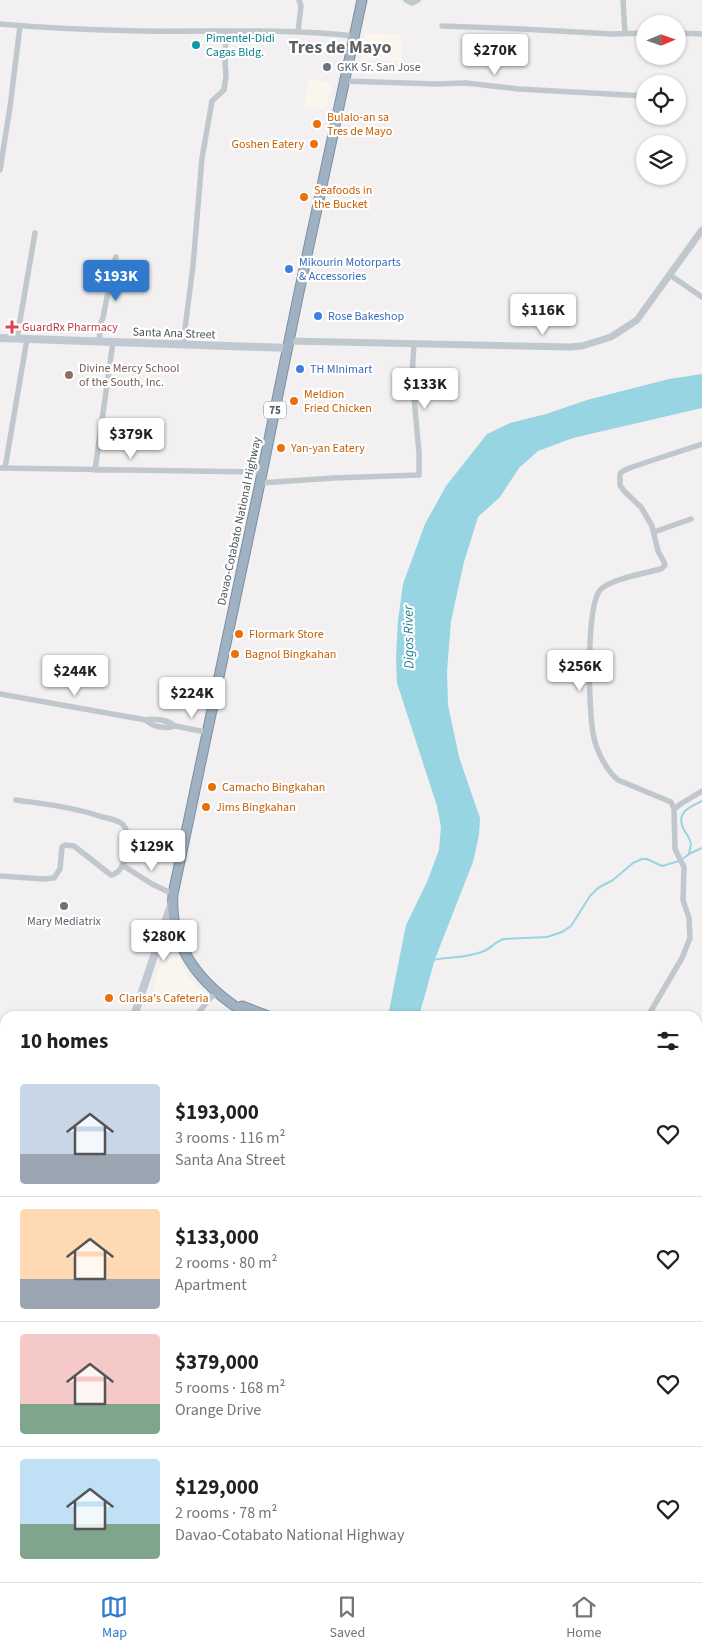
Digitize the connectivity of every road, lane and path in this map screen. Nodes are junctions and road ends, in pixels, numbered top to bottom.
1 (298, 0) edge
2 (362, 0) edge
3 (406, 0) edge
4 (418, 0) edge
5 (622, 0) edge
6 (0, 24) edge
7 (20, 26) junction
8 (442, 26) dead end
9 (226, 31) junction
10 (298, 32) junction
11 (636, 33) edge
12 (686, 33) edge
13 (625, 34) junction
14 (702, 34) edge
15 (354, 36) junction
16 (344, 81) junction
17 (636, 95) edge
18 (1, 158) edge
19 (0, 170) edge
20 (702, 230) edge
21 (35, 233) dead end
22 (116, 257) dead end
23 (670, 275) junction
24 (702, 297) edge
25 (0, 338) edge
26 (17, 338) junction
27 (27, 339) junction
28 (99, 341) junction
29 (114, 342) junction
30 (184, 344) junction
31 (414, 344) junction
32 (289, 345) junction
33 (702, 444) edge
34 (3, 468) edge
35 (95, 470) junction
36 (262, 472) junction
37 (260, 483) junction
38 (691, 519) dead end
39 (654, 532) junction
40 (0, 694) edge
41 (206, 732) junction
42 (702, 791) edge
43 (16, 800) dead end
44 (674, 809) junction
45 (122, 865) junction
46 (0, 876) edge
47 (172, 897) junction
48 (161, 935) junction
49 (178, 939) junction
50 (217, 993) junction
51 (228, 1000) junction
52 (136, 1011) edge
53 (200, 1011) edge
54 (243, 1011) edge
55 (256, 1011) edge
56 (651, 1011) edge

1 - 10 street
2 - 15 highway, Davao-Cotabato National Highway / 75
3 - 4 street
5 - 13 street
6 - 7 street
7 - 9 street
7 - 18 street
8 - 13 street
9 - 10 street
9 - 30 street
10 - 15 street
11 - 13 street
12 - 14 street
15 - 16 highway, Davao-Cotabato National Highway / 75
16 - 17 street
16 - 32 highway, Davao-Cotabato National Highway / 75
18 - 19 street
20 - 23 street
21 - 26 street
22 - 28 street
23 - 24 street
23 - 31 street
25 - 26 main road, Santa Ana Street
26 - 27 main road, Santa Ana Street
27 - 28 main road, Santa Ana Street
27 - 34 street
28 - 29 main road, Santa Ana Street
29 - 30 main road, Santa Ana Street
29 - 35 street
30 - 32 main road, Santa Ana Street
31 - 32 street
31 - 37 street
32 - 36 highway, Davao-Cotabato National Highway / 75
33 - 39 street
34 - 35 street
35 - 36 street
36 - 37 highway, Davao-Cotabato National Highway / 75
37 - 41 highway, Davao-Cotabato National Highway / 75
38 - 39 street
39 - 44 street
40 - 41 street
41 - 47 highway, Davao-Cotabato National Highway / 75
42 - 44 street
43 - 45 street
44 - 56 street
45 - 46 street
45 - 47 street
47 - 48 main road
47 - 49 highway, 75
48 - 49 highway
48 - 52 main road
49 - 50 highway, 75
50 - 51 highway, 75
50 - 53 street
51 - 54 highway, 75
51 - 55 highway, 75

